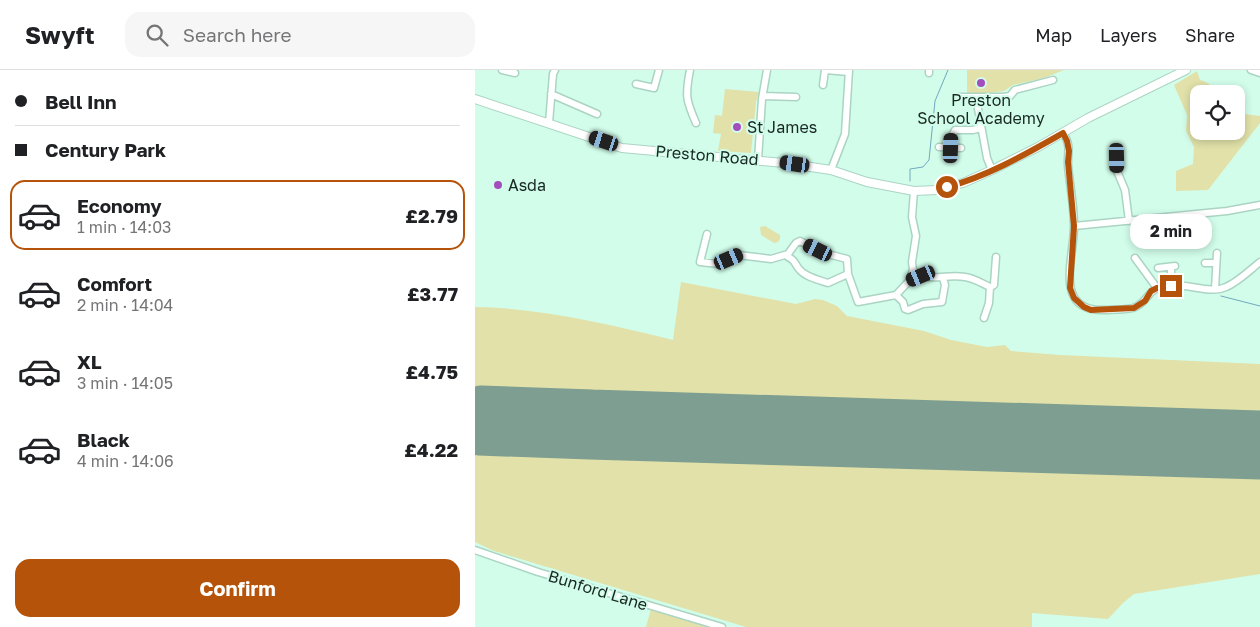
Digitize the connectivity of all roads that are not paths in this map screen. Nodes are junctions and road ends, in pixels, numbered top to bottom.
1 (502, 70) edge
2 (555, 70) edge
3 (659, 70) edge
4 (690, 70) edge
5 (767, 70) edge
6 (825, 70) edge
7 (1186, 70) edge
8 (1251, 70) edge
9 (849, 71) edge
10 (515, 73) dead end
11 (1260, 73) edge
12 (1053, 80) dead end
13 (636, 84) dead end
14 (823, 85) dead end
15 (551, 94) junction
16 (763, 96) junction
17 (795, 97) dead end
18 (959, 97) dead end
19 (976, 98) junction
20 (475, 99) edge
21 (597, 114) dead end
22 (549, 123) junction
23 (697, 123) dead end
24 (981, 128) junction
25 (1063, 133) junction
26 (939, 147) dead end
27 (951, 148) junction
28 (961, 148) dead end
29 (1117, 158) dead end
30 (758, 160) junction
31 (831, 170) junction
32 (992, 170) junction
33 (914, 190) junction
34 (1260, 205) edge
35 (1129, 221) junction
36 (1074, 226) junction
37 (707, 234) dead end
38 (1217, 253) dead end
39 (785, 255) junction
40 (996, 256) dead end
41 (1135, 258) dead end
42 (1260, 262) edge
43 (1205, 263) dead end
44 (1217, 263) junction
45 (1158, 268) dead end
46 (913, 270) junction
47 (848, 274) junction
48 (921, 276) junction
49 (943, 278) junction
50 (909, 281) junction
51 (1171, 286) junction
52 (991, 287) junction
53 (1157, 288) junction
54 (1215, 289) junction
55 (896, 295) junction
56 (984, 318) dead end
57 (475, 550) edge
58 (722, 627) edge

1 - 10 street
2 - 15 street
3 - 13 street
4 - 23 street
5 - 16 street
6 - 9 street
6 - 14 street
7 - 25 street, Preston Road
8 - 11 street
9 - 31 street
12 - 19 street
15 - 21 street
15 - 22 street
16 - 17 street
16 - 30 street
18 - 19 street
19 - 24 street
20 - 22 street, Preston Road
22 - 30 street, Preston Road
24 - 27 street
24 - 32 street
25 - 32 street, Preston Road
25 - 36 street
26 - 27 street
27 - 28 street
29 - 35 street
30 - 31 street, Preston Road
31 - 33 street, Preston Road
32 - 33 street, Preston Road
33 - 46 street
34 - 35 street
35 - 36 street
36 - 53 street
37 - 39 street
38 - 44 street
39 - 47 street
39 - 47 street
40 - 52 street
41 - 53 street
42 - 54 street
43 - 44 street
44 - 54 street
45 - 51 street
46 - 48 street
46 - 50 street
47 - 55 street
48 - 49 street
48 - 50 street
49 - 52 street
49 - 55 street
50 - 55 street
51 - 53 street
51 - 54 street
52 - 56 street
57 - 58 street, Bunford Lane

